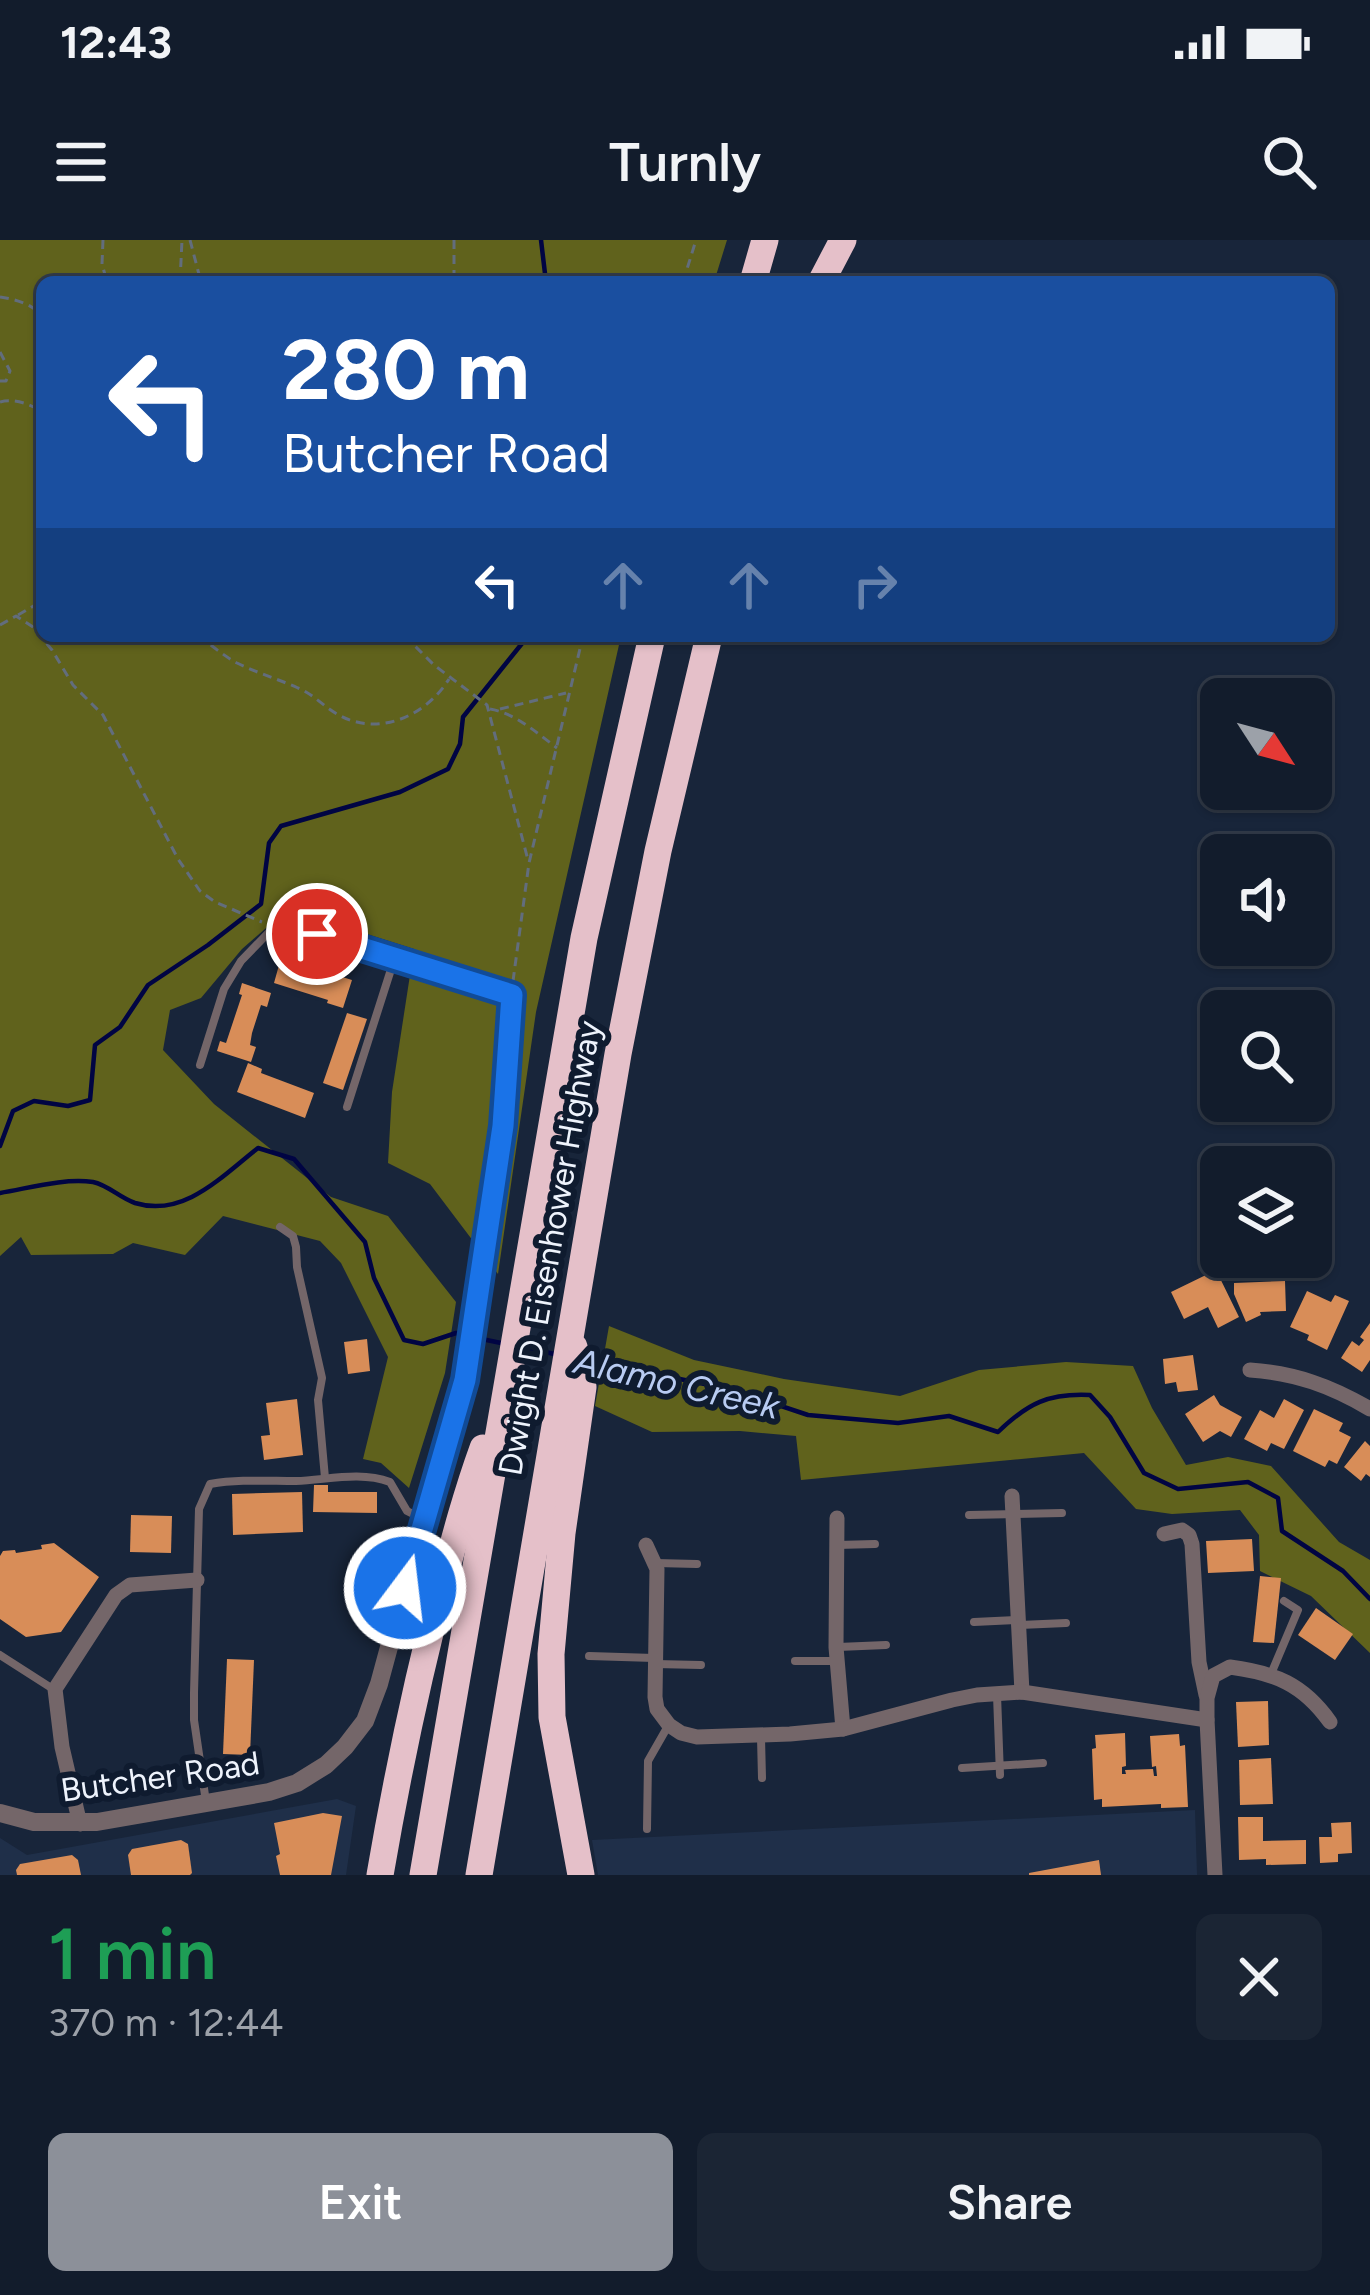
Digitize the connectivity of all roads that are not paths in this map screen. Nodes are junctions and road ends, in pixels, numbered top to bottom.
1 (765, 240) edge
2 (823, 240) edge
3 (843, 240) edge
4 (755, 276) edge
5 (813, 276) edge
6 (824, 276) edge
7 (651, 642) edge
8 (708, 642) edge
9 (317, 934) joint
10 (395, 958) junction
11 (512, 995) joint
12 (200, 1065) dead end
13 (346, 1107) dead end
14 (280, 1227) dead end
15 (1250, 1370) dead end
16 (507, 1380) junction
17 (572, 1384) junction
18 (1370, 1409) edge
19 (325, 1478) junction
20 (1012, 1496) dead end
21 (1062, 1513) dead end
22 (969, 1515) dead end
23 (1014, 1515) junction
24 (837, 1518) dead end
25 (424, 1519) junction
26 (1164, 1534) dead end
27 (875, 1544) dead end
28 (646, 1545) dead end
29 (837, 1545) junction
30 (655, 1563) junction
31 (697, 1564) dead end
32 (197, 1580) junction
33 (1285, 1601) dead end
34 (974, 1622) dead end
35 (1018, 1623) junction
36 (1066, 1623) dead end
37 (886, 1645) dead end
38 (836, 1654) junction
39 (0, 1655) edge
40 (589, 1655) dead end
41 (655, 1661) junction
42 (795, 1661) dead end
43 (701, 1665) dead end
44 (1270, 1675) junction
45 (55, 1689) junction
46 (1022, 1692) junction
47 (997, 1694) junction
48 (1207, 1698) junction
49 (1207, 1720) junction
50 (1330, 1722) dead end
51 (669, 1725) junction
52 (843, 1729) junction
53 (761, 1735) junction
54 (1042, 1763) dead end
55 (962, 1768) dead end
56 (1000, 1770) junction
57 (762, 1778) dead end
58 (206, 1804) junction
59 (0, 1813) edge
60 (80, 1823) junction
61 (647, 1829) dead end
62 (380, 1875) edge
63 (423, 1875) edge
64 (478, 1875) edge
65 (581, 1875) edge
66 (1215, 1875) edge

1 - 4 highway
2 - 5 highway
3 - 6 highway
7 - 16 highway, Dwight D. Eisenhower Highway
8 - 17 highway, Dwight D. Eisenhower Highway
9 - 10 street
9 - 12 lane
10 - 11 street
10 - 13 lane
11 - 25 street, Butcher Road
14 - 19 lane
15 - 18 street
16 - 62 highway
16 - 63 highway, Dwight D. Eisenhower Highway
17 - 64 highway, Dwight D. Eisenhower Highway
17 - 65 highway
19 - 25 lane
19 - 32 lane
20 - 23 street
21 - 23 lane
22 - 23 lane
23 - 35 street
24 - 29 street
25 - 58 street, Butcher Road
26 - 48 street
27 - 29 lane
28 - 30 street
29 - 38 street
30 - 31 lane
30 - 41 street
32 - 45 street
32 - 58 lane
33 - 44 lane
34 - 35 lane
35 - 36 lane
35 - 46 street
37 - 38 lane
38 - 42 lane
38 - 52 street
39 - 45 lane
40 - 41 lane
41 - 43 lane
41 - 51 street
44 - 48 street
44 - 50 street
45 - 60 street
46 - 47 street
46 - 49 street
47 - 52 street
47 - 56 lane
48 - 49 street
49 - 66 street
51 - 53 street
51 - 61 lane
52 - 53 street
53 - 57 lane
54 - 56 lane
55 - 56 lane
58 - 60 street, Butcher Road
59 - 60 street, Butcher Road

